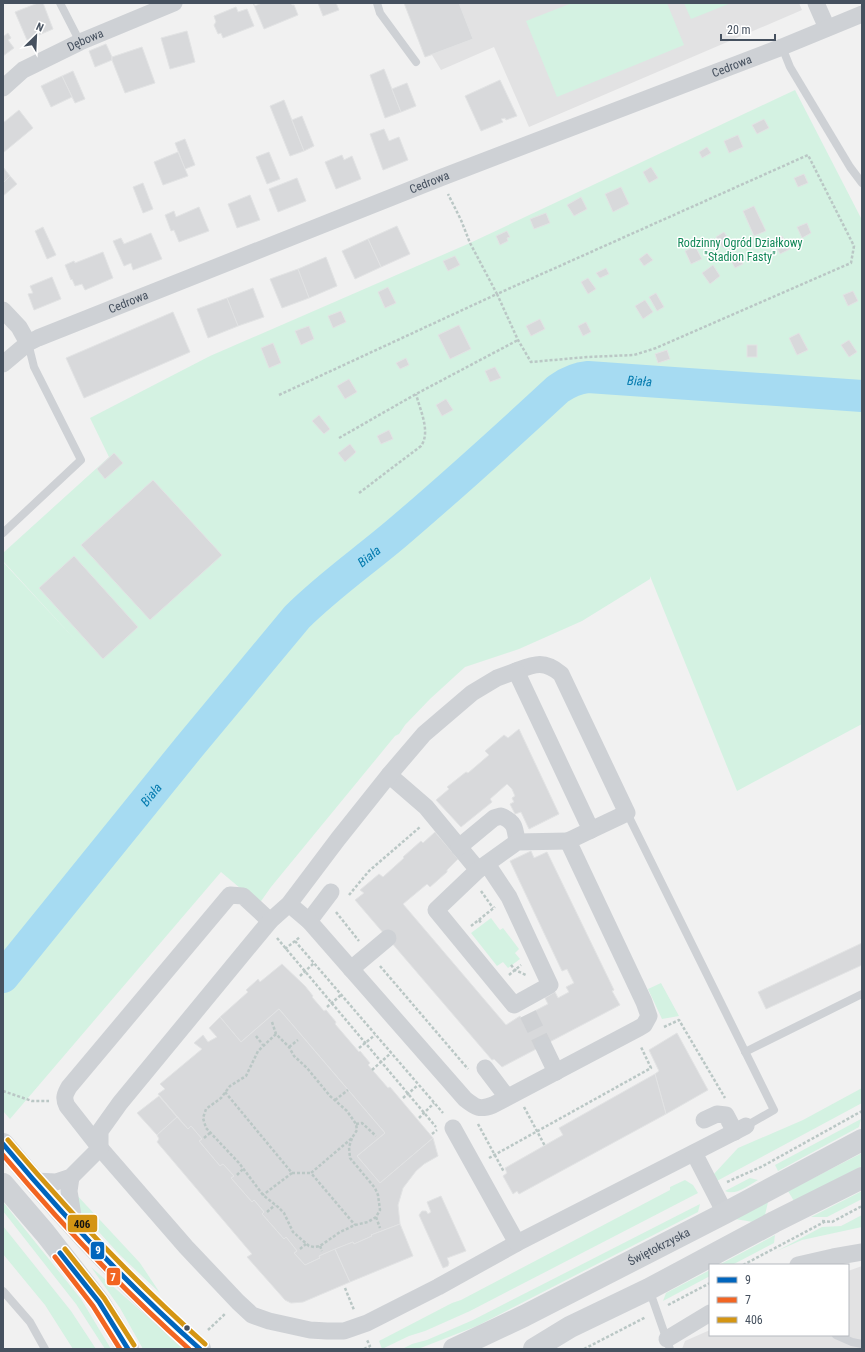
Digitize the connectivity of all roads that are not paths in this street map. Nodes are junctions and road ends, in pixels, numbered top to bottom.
1 (60, 3) edge
2 (174, 3) edge
3 (377, 3) edge
4 (816, 3) edge
5 (862, 14) edge
6 (827, 28) junction
7 (80, 42) junction
8 (782, 46) junction
9 (416, 62) dead end
10 (3, 88) edge
11 (862, 183) edge
12 (3, 310) edge
13 (28, 343) junction
14 (3, 364) edge
15 (3, 533) edge
16 (516, 671) junction
17 (389, 775) junction
18 (627, 812) junction
19 (591, 830) junction
20 (568, 841) junction
21 (517, 842) junction
22 (459, 847) junction
23 (478, 871) junction
24 (339, 899) road end
25 (290, 904) junction
26 (312, 923) junction
27 (268, 924) junction
28 (388, 938) dead end
29 (351, 969) junction
30 (862, 994) edge
31 (543, 1045) tunnel mouth
32 (745, 1052) junction
33 (478, 1070) road end
34 (556, 1072) junction
35 (512, 1095) junction
36 (704, 1120) dead end
37 (445, 1124) road end
38 (740, 1129) junction
39 (862, 1140) edge
40 (3, 1144) edge
41 (100, 1148) junction
42 (694, 1153) junction
43 (72, 1177) junction
44 (862, 1178) edge
45 (34, 1182) junction
46 (3, 1184) edge
47 (725, 1213) junction
48 (75, 1228) junction
49 (517, 1243) junction
50 (720, 1251) junction
51 (862, 1252) edge
52 (802, 1264) edge
53 (649, 1289) junction
54 (3, 1291) edge
55 (709, 1314) edge
56 (838, 1336) edge
57 (198, 1342) edge
58 (668, 1344) edge
59 (862, 1344) edge
60 (45, 1349) edge
61 (128, 1349) edge
62 (454, 1349) edge
63 (534, 1349) edge

1 - 7 lane
2 - 7 street, Dębowa
3 - 9 lane
4 - 6 street
5 - 6 street, Cedrowa
6 - 8 street, Cedrowa
7 - 10 street, Dębowa
8 - 11 lane
8 - 13 street, Cedrowa
12 - 13 street
13 - 14 street, Cedrowa
13 - 15 lane
16 - 17 street
16 - 18 street
16 - 19 street
17 - 22 street
17 - 25 street
18 - 19 street
18 - 32 lane
19 - 20 street
20 - 21 street
20 - 34 street
21 - 22 street
21 - 23 street
22 - 23 street
23 - 23 street
24 - 26 street
25 - 26 street
25 - 27 street
26 - 29 street
27 - 41 street
27 - 41 street
28 - 29 street
29 - 35 street
30 - 32 lane
31 - 34 street
32 - 38 lane
33 - 35 street
34 - 35 street
36 - 38 street
37 - 49 street
38 - 42 street
39 - 47 main road, Świętokrzyska
40 - 45 main road
41 - 43 street
41 - 49 street
42 - 47 street
42 - 49 street
43 - 45 street
43 - 48 street
44 - 50 main road
45 - 48 main road
46 - 61 main road
47 - 50 main road
47 - 62 main road, Świętokrzyska
48 - 57 main road
50 - 53 main road
51 - 52 street
53 - 58 lane
53 - 63 main road
54 - 60 lane
55 - 58 street
56 - 59 lane

